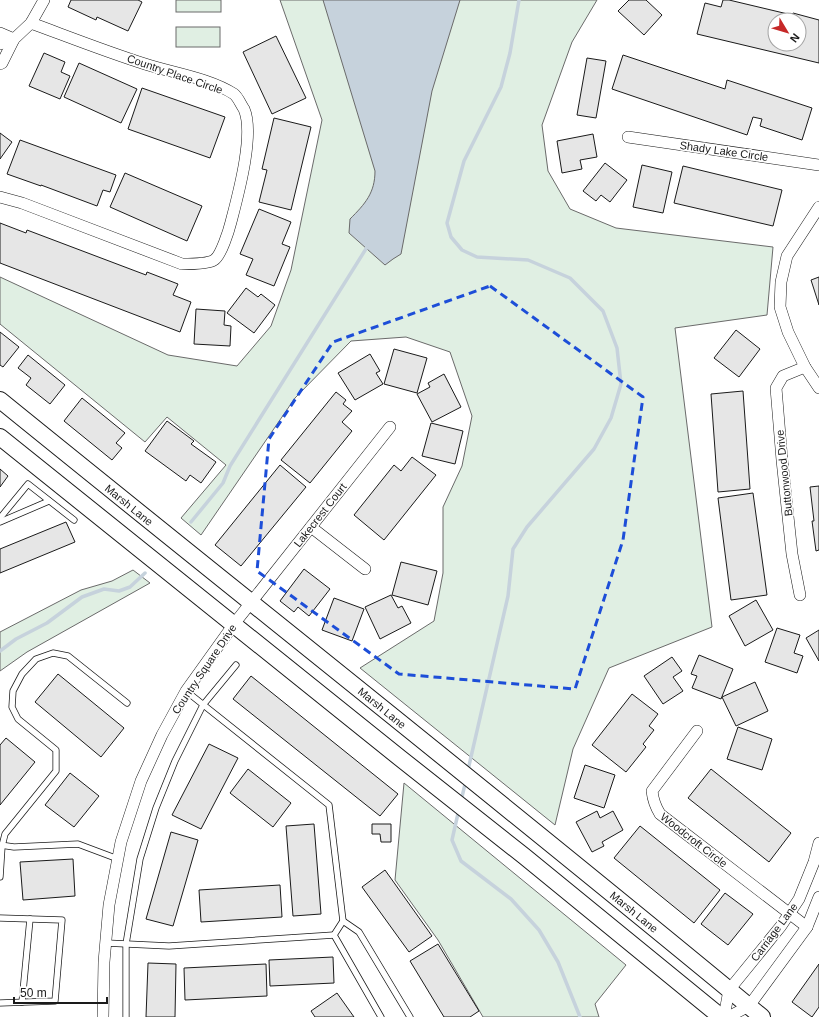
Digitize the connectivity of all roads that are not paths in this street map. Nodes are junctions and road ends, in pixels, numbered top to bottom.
1 (44, 0) edge
2 (31, 23) junction
3 (0, 33) edge
4 (14, 39) junction
5 (0, 44) edge
6 (0, 64) edge
7 (628, 137) dead end
8 (819, 165) edge
9 (0, 197) edge
10 (819, 207) edge
11 (805, 367) junction
12 (819, 388) edge
13 (0, 400) edge
14 (390, 427) dead end
15 (0, 437) edge
16 (49, 501) junction
17 (0, 518) edge
18 (74, 520) dead end
19 (0, 522) edge
20 (311, 527) junction
21 (365, 569) dead end
22 (800, 595) dead end
23 (250, 603) junction
24 (234, 624) junction
25 (236, 665) dead end
26 (186, 691) junction
27 (126, 703) dead end
28 (203, 705) junction
29 (697, 731) dead end
30 (819, 843) edge
31 (1, 846) edge
32 (118, 859) junction
33 (0, 877) edge
34 (819, 897) edge
35 (790, 914) junction
36 (0, 918) edge
37 (30, 919) junction
38 (343, 921) junction
39 (807, 927) junction
40 (334, 935) junction
41 (106, 943) junction
42 (126, 944) junction
43 (729, 990) junction
44 (22, 1002) junction
45 (0, 1003) edge
46 (749, 1006) junction
47 (103, 1017) edge
48 (126, 1017) edge
49 (381, 1017) edge
50 (410, 1017) edge
51 (723, 1017) edge
52 (728, 1017) edge
53 (762, 1017) edge

1 - 2 street
2 - 4 street
2 - 9 street, Country Place Circle
3 - 4 street
4 - 5 street
4 - 6 street
7 - 8 street, Shady Lake Circle
10 - 11 street
11 - 12 street
11 - 22 street, Buttonwood Drive
13 - 23 main road, Marsh Lane
14 - 20 street, Lakecrest Court
15 - 24 main road
16 - 17 lane
16 - 18 lane
16 - 19 lane
20 - 21 street
20 - 23 street, Lakecrest Court
23 - 24 street, Country Square Drive
23 - 43 main road, Marsh Lane
24 - 26 street, Country Square Drive
24 - 51 main road
25 - 28 lane
26 - 28 lane
26 - 32 street, Country Square Drive
27 - 31 lane
28 - 38 lane
28 - 42 lane
29 - 35 street, Woodcroft Circle
30 - 35 street, Carriage Lane
31 - 32 lane
31 - 33 lane
32 - 41 street, Country Square Drive
34 - 39 street, Carriage Lane
35 - 39 street, Woodcroft Circle
35 - 43 street, Carriage Lane
36 - 37 lane
37 - 44 lane
37 - 44 lane
38 - 40 lane
38 - 50 lane
39 - 46 street, Carriage Lane
40 - 42 lane
40 - 49 lane
41 - 42 lane
41 - 47 street, Country Square Drive
42 - 48 lane
43 - 46 main road, Marsh Lane
43 - 51 street, Carriage Lane
44 - 45 lane
46 - 52 street, Carriage Lane
46 - 53 main road, Marsh Lane

